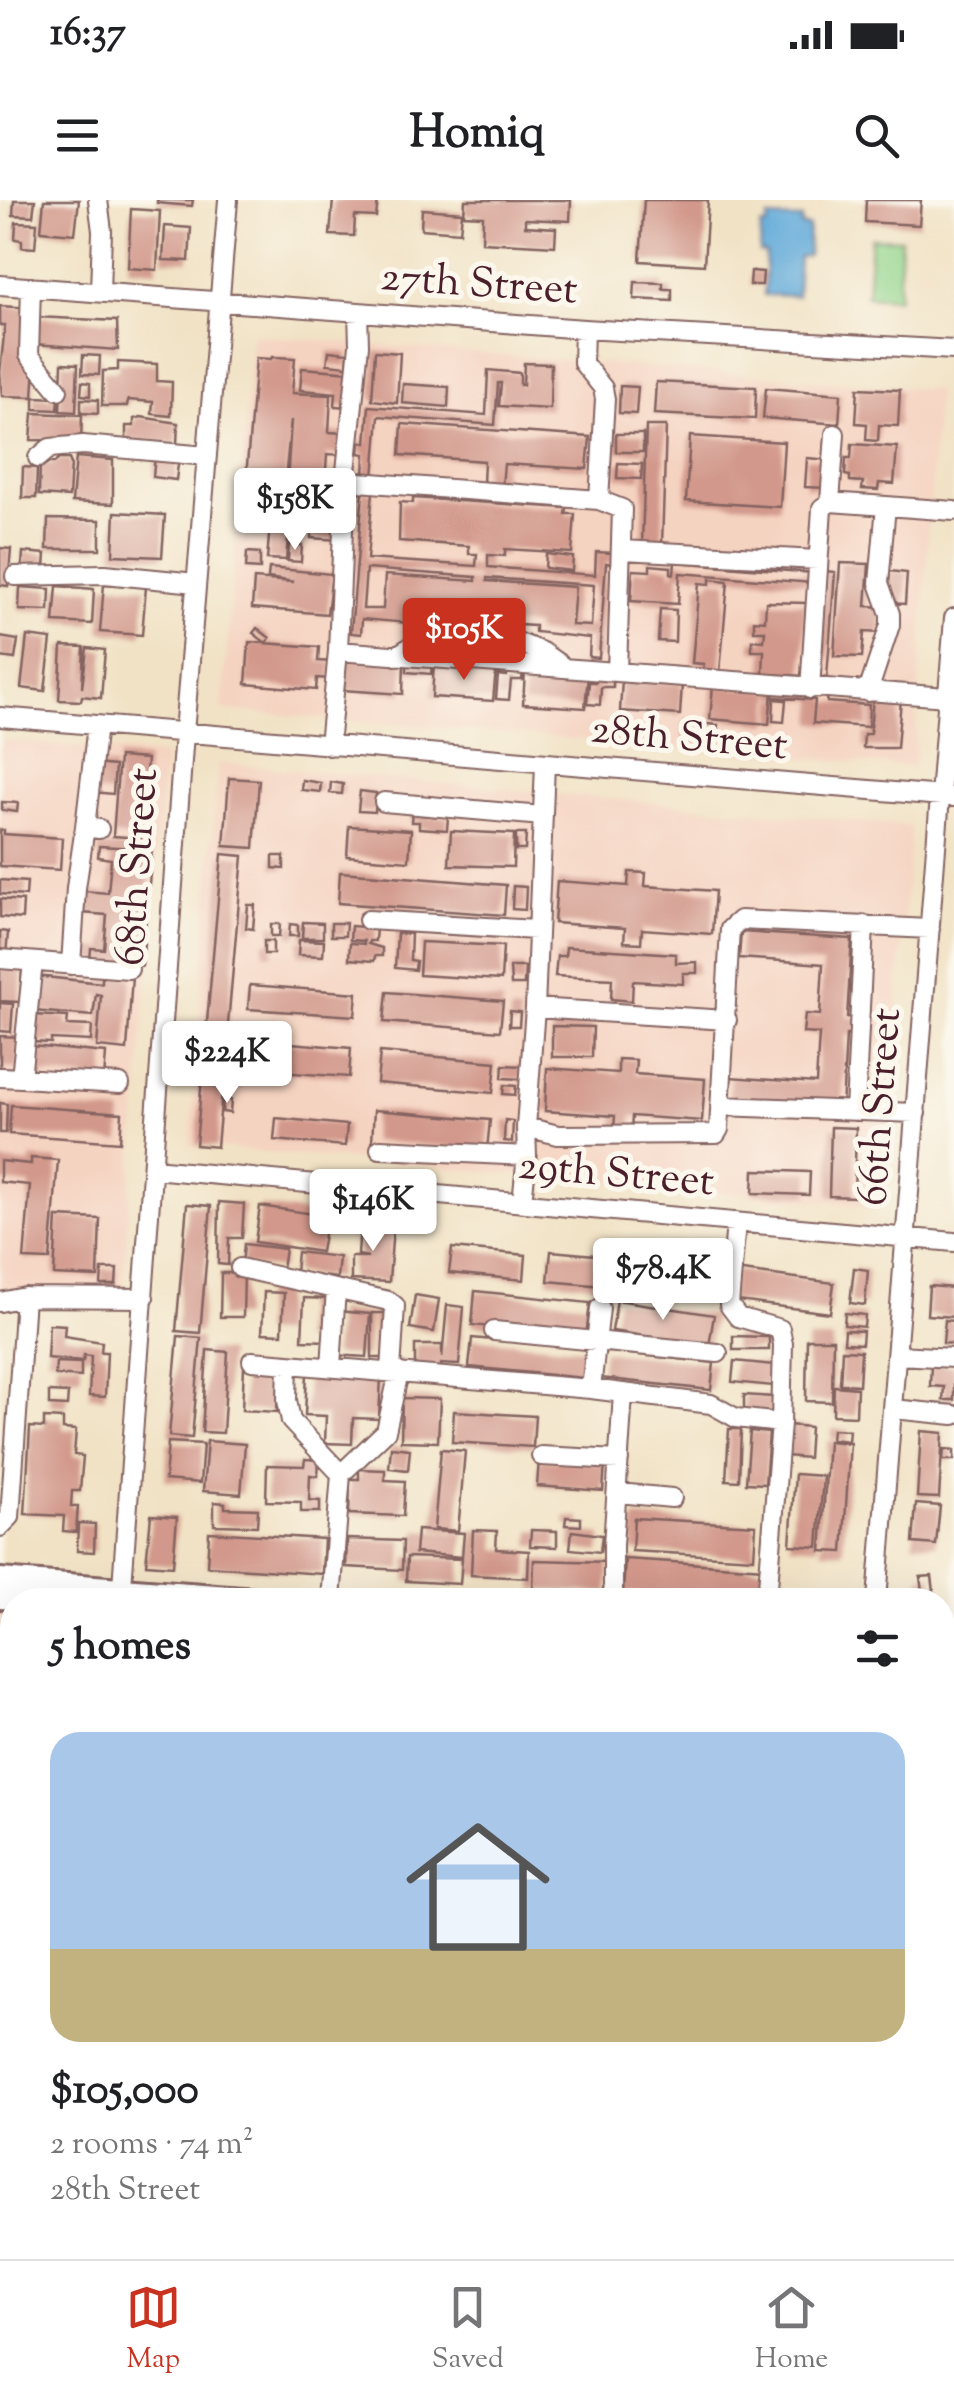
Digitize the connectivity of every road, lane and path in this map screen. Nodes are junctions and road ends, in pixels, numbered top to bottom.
1 (98, 200) edge
2 (228, 200) edge
3 (0, 285) edge
4 (31, 287) junction
5 (100, 292) junction
6 (220, 300) junction
7 (358, 312) junction
8 (584, 329) junction
9 (954, 350) edge
10 (58, 390) dead end
11 (835, 434) dead end
12 (207, 456) junction
13 (38, 458) dead end
14 (345, 481) junction
15 (599, 500) junction
16 (830, 502) junction
17 (886, 506) junction
18 (954, 511) edge
19 (622, 550) junction
20 (818, 560) junction
21 (15, 576) dead end
22 (196, 582) junction
23 (954, 618) edge
24 (452, 632) tunnel mouth
25 (500, 636) tunnel mouth
26 (338, 651) junction
27 (396, 656) junction
28 (565, 668) junction
29 (617, 672) junction
30 (810, 689) junction
31 (868, 692) junction
32 (947, 697) junction
33 (0, 717) edge
34 (97, 726) junction
35 (184, 733) junction
36 (330, 746) junction
37 (545, 764) junction
38 (947, 796) edge
39 (384, 802) dead end
40 (542, 816) junction
41 (368, 920) dead end
42 (864, 925) junction
43 (536, 930) junction
44 (930, 930) junction
45 (0, 959) edge
46 (33, 962) junction
47 (70, 965) junction
48 (129, 969) dead end
49 (535, 1008) junction
50 (727, 1020) junction
51 (0, 1077) edge
52 (21, 1078) junction
53 (120, 1084) dead end
54 (720, 1106) junction
55 (855, 1111) junction
56 (916, 1113) junction
57 (526, 1126) junction
58 (380, 1149) dead end
59 (527, 1156) junction
60 (153, 1169) junction
61 (522, 1202) junction
62 (736, 1222) junction
63 (907, 1238) junction
64 (954, 1242) edge
65 (240, 1268) dead end
66 (336, 1289) junction
67 (25, 1297) junction
68 (144, 1298) junction
69 (0, 1302) edge
70 (600, 1308) dead end
71 (494, 1330) dead end
72 (596, 1340) junction
73 (718, 1352) dead end
74 (898, 1355) junction
75 (954, 1358) edge
76 (252, 1361) dead end
77 (288, 1364) junction
78 (331, 1366) junction
79 (395, 1372) junction
80 (592, 1388) junction
81 (623, 1394) junction
82 (893, 1409) junction
83 (954, 1415) edge
84 (780, 1424) junction
85 (8, 1431) edge
86 (541, 1456) dead end
87 (618, 1460) junction
88 (342, 1474) junction
89 (618, 1493) junction
90 (672, 1498) dead end
91 (0, 1528) edge
92 (122, 1588) edge
93 (332, 1588) edge
94 (614, 1588) edge
95 (768, 1588) edge
96 (878, 1588) edge

1 - 5 street
2 - 6 street, 68th Street
3 - 4 street, 27th Street
4 - 5 street, 27th Street
4 - 10 street
5 - 6 street, 27th Street
6 - 7 street, 27th Street
6 - 12 street, 68th Street
7 - 8 street, 27th Street
7 - 14 street
8 - 9 street, 27th Street
8 - 15 street
11 - 16 street
12 - 13 street
12 - 22 street, 68th Street
14 - 15 street
14 - 26 street
15 - 19 street
16 - 17 street
16 - 20 street
17 - 18 street
17 - 31 street
19 - 20 street
19 - 29 street
20 - 30 street
21 - 22 street
22 - 35 street, 68th Street
23 - 32 street, 66th Street
24 - 27 street
25 - 28 street
26 - 27 street
26 - 36 street
27 - 28 street
28 - 29 street
29 - 30 street
30 - 31 street
31 - 32 street
32 - 38 street, 66th Street
33 - 34 street, 28th Street
34 - 35 street, 28th Street
34 - 47 street
35 - 36 street, 28th Street
35 - 60 street, 68th Street
36 - 37 street, 28th Street
37 - 38 street, 28th Street
37 - 40 street
38 - 44 street, 66th Street
39 - 40 street
40 - 43 street
41 - 43 street
42 - 44 street
42 - 50 street
42 - 55 street
43 - 49 street
44 - 56 street, 66th Street
45 - 46 street
46 - 47 street
46 - 52 street
47 - 48 street
49 - 50 street
49 - 57 street
50 - 54 street
51 - 52 street
52 - 53 street
54 - 55 street
54 - 57 street
55 - 56 street
56 - 63 street, 66th Street
57 - 59 street
58 - 59 street
59 - 61 street
60 - 61 street, 29th Street
60 - 68 street, 68th Street
61 - 62 street, 29th Street
62 - 63 street, 29th Street
62 - 84 street
63 - 64 street, 29th Street
63 - 74 street, 66th Street
65 - 66 street
66 - 78 street
66 - 79 street
67 - 68 street
67 - 69 street
67 - 85 street
68 - 92 street, 68th Street
70 - 72 street
71 - 72 street
72 - 73 street
72 - 80 street
74 - 75 street
74 - 82 street, 66th Street
76 - 77 street
77 - 78 street
77 - 88 street
78 - 79 street
79 - 80 street
79 - 88 street
80 - 81 street
81 - 84 street
81 - 87 street
82 - 83 street
82 - 96 street, 66th Street
84 - 95 street
85 - 91 street
86 - 87 street
87 - 89 street
88 - 93 street
89 - 90 street
89 - 94 street

